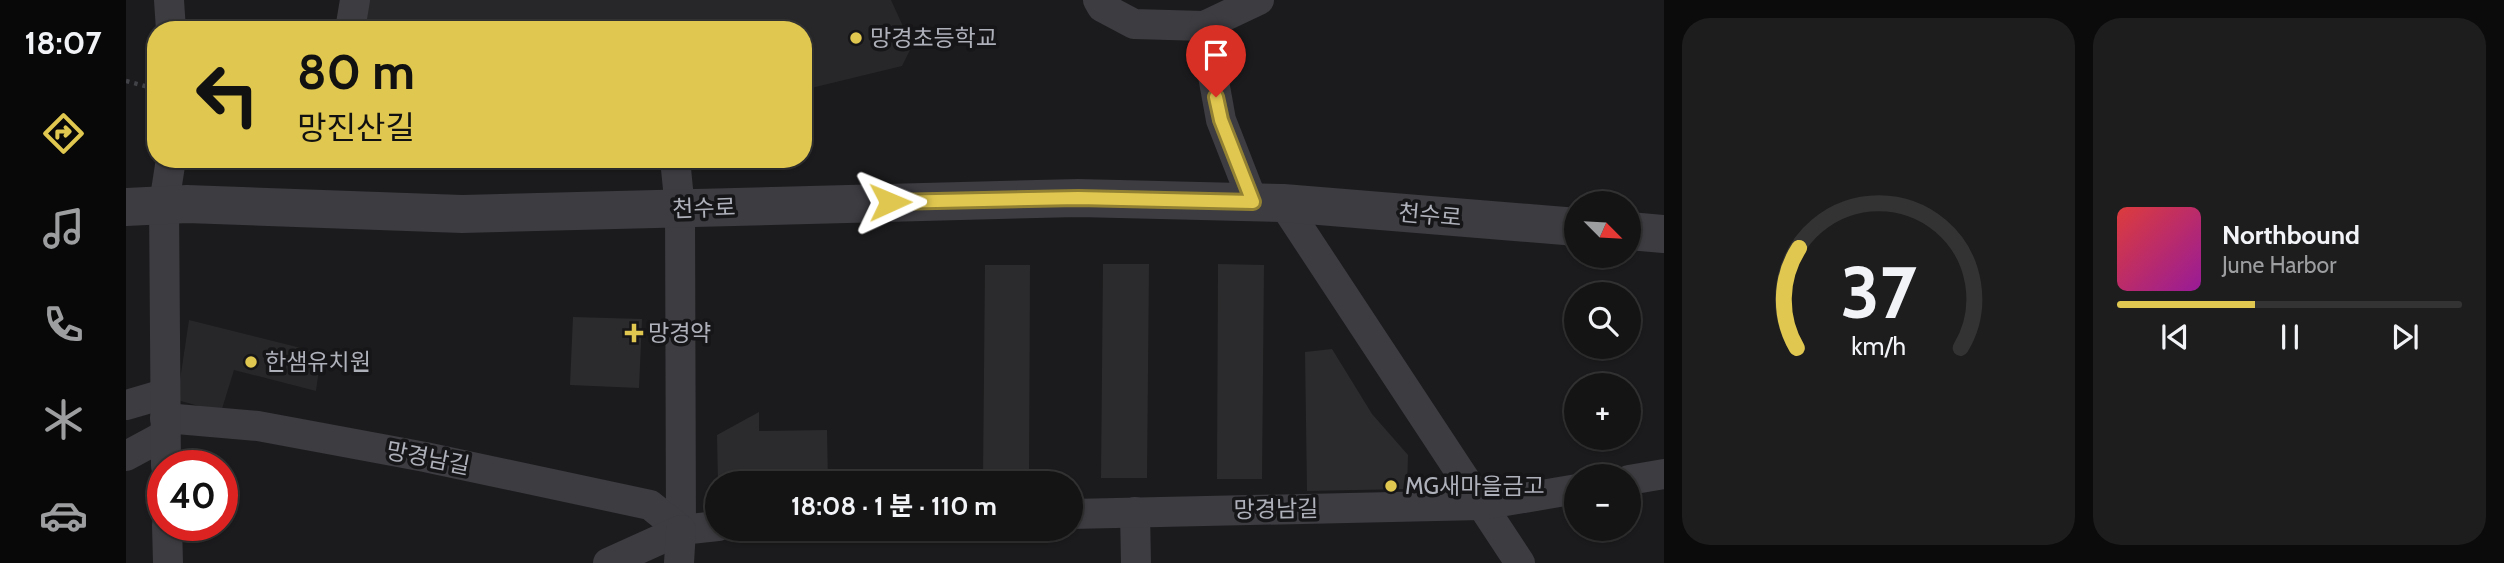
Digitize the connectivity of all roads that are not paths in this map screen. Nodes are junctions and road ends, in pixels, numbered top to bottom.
1 (169, 0) edge
2 (355, 0) edge
3 (1098, 0) edge
4 (1259, 0) edge
5 (170, 21) edge
6 (352, 21) edge
7 (1203, 26) junction
8 (169, 168) edge
9 (675, 168) edge
10 (1268, 202) junction
11 (163, 204) junction
12 (126, 207) edge
13 (680, 209) junction
14 (1564, 226) edge
15 (1642, 232) edge
16 (1664, 234) edge
17 (126, 405) edge
18 (165, 416) junction
19 (166, 450) edge
20 (126, 456) edge
21 (1664, 474) edge
22 (1641, 478) edge
23 (1564, 491) edge
24 (1482, 505) junction
25 (1135, 512) junction
26 (1083, 514) edge
27 (705, 527) edge
28 (681, 530) junction
29 (167, 541) edge
30 (168, 563) edge
31 (608, 563) edge
32 (679, 563) edge
33 (1136, 563) edge
34 (1520, 563) edge

1 - 5 street
2 - 6 street
3 - 7 street
4 - 7 street
7 - 10 street
8 - 11 street
9 - 13 street
10 - 13 street, 천수로
10 - 14 street, 천수로
10 - 24 street
11 - 12 street, 천수로
11 - 13 street, 천수로
11 - 18 street
13 - 28 street
15 - 16 street
17 - 18 street, 망경남길
18 - 19 street
18 - 20 street
18 - 28 street, 망경남길
21 - 22 street
23 - 24 street, 망경남길
24 - 25 street, 망경남길
24 - 34 street
25 - 26 street, 망경남길
25 - 33 street
27 - 28 street
28 - 31 street
28 - 32 street
29 - 30 street

